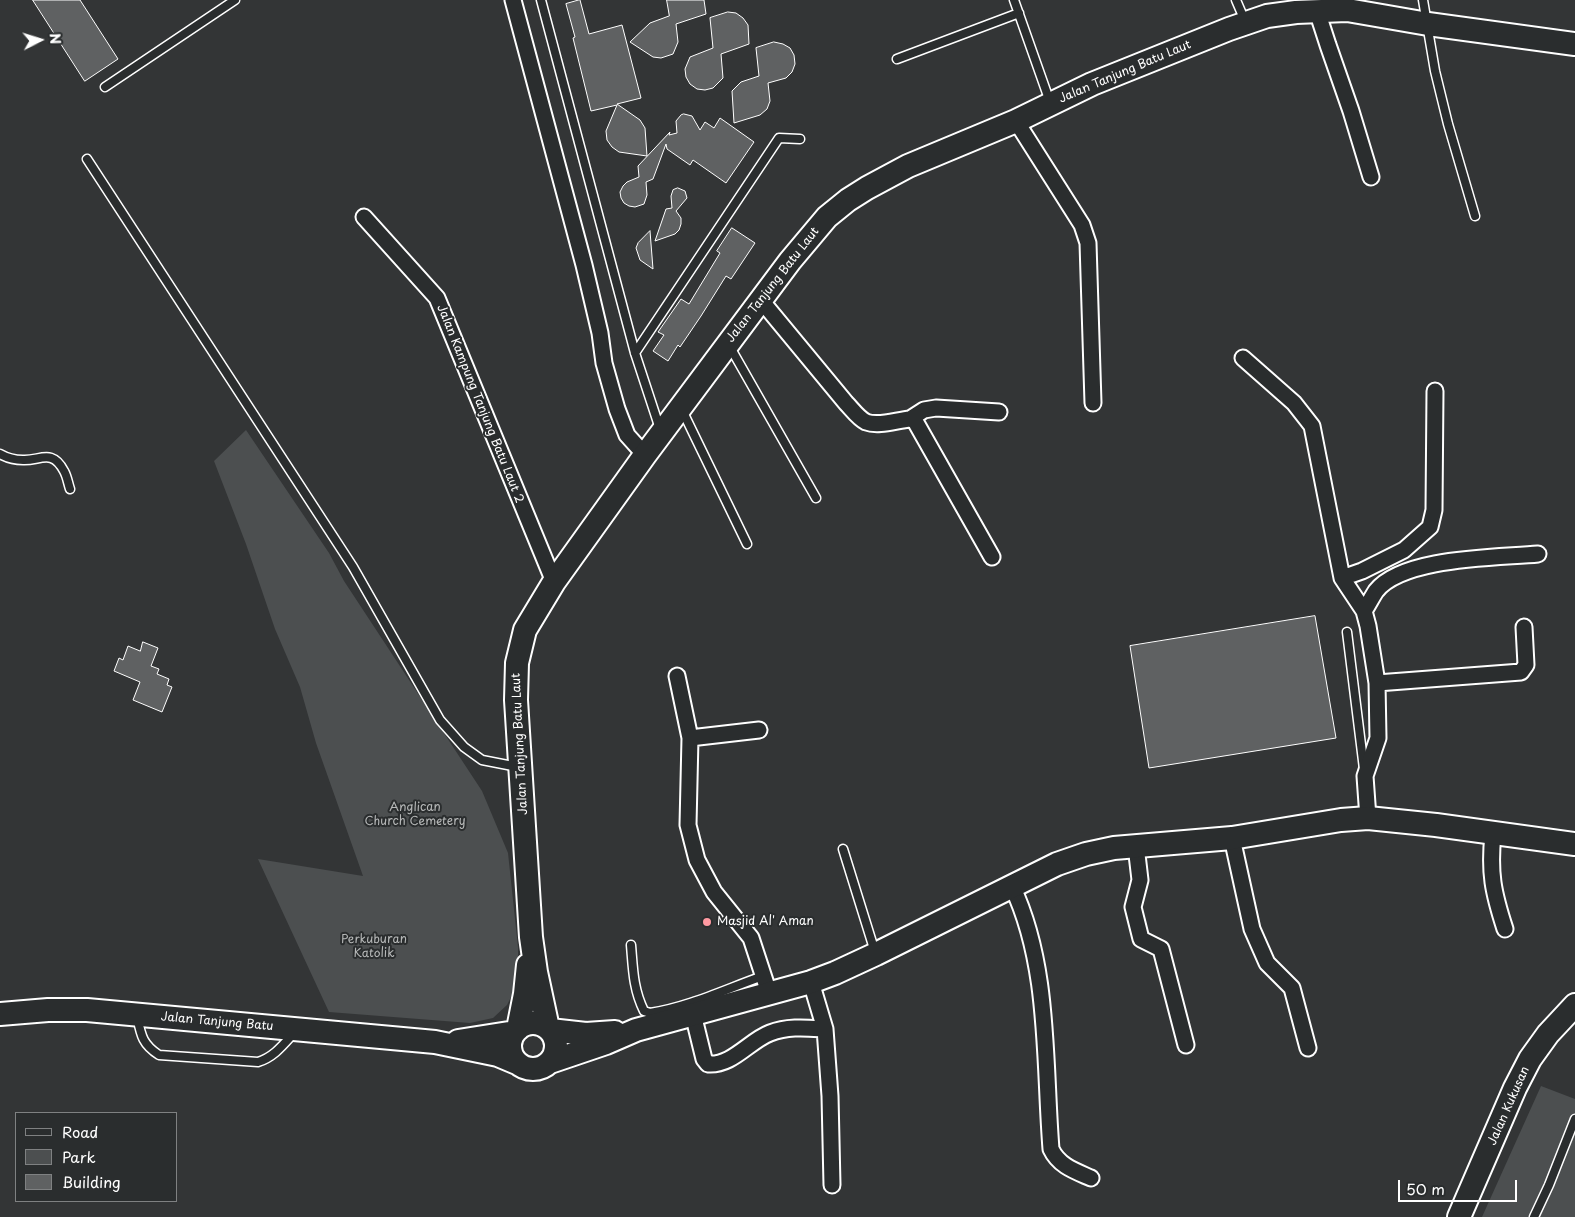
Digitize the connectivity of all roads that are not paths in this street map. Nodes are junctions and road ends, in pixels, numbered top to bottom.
1 (235, 0) edge
2 (513, 0) edge
3 (541, 0) edge
4 (1014, 0) edge
5 (1236, 0) edge
6 (1423, 0) edge
7 (1317, 11) junction
8 (1018, 13) junction
9 (1246, 22) junction
10 (1428, 24) junction
11 (1575, 44) edge
12 (897, 59) dead end
13 (105, 87) dead end
14 (1051, 104) junction
15 (1016, 121) junction
16 (800, 139) dead end
17 (87, 160) dead end
18 (1371, 177) dead end
19 (1475, 216) dead end
20 (364, 217) dead end
21 (760, 299) junction
22 (728, 343) junction
23 (635, 353) junction
24 (1243, 358) dead end
25 (1435, 391) dead end
26 (1093, 403) dead end
27 (681, 408) junction
28 (999, 412) dead end
29 (910, 419) junction
30 (662, 434) junction
31 (0, 454) edge
32 (645, 454) junction
33 (70, 489) dead end
34 (816, 498) dead end
35 (747, 544) dead end
36 (1538, 554) dead end
37 (992, 557) dead end
38 (1342, 578) junction
39 (554, 582) junction
40 (1364, 611) junction
41 (1524, 627) dead end
42 (1347, 632) dead end
43 (677, 676) dead end
44 (1377, 682) junction
45 (759, 730) dead end
46 (690, 738) junction
47 (520, 767) junction
48 (1365, 776) junction
49 (1368, 818) junction
50 (1493, 834) junction
51 (1232, 838) junction
52 (1575, 844) edge
53 (1136, 846) junction
54 (843, 849) dead end
55 (1012, 886) junction
56 (1505, 929) dead end
57 (531, 937) junction
58 (631, 945) dead end
59 (876, 954) junction
60 (811, 982) junction
61 (766, 985) junction
62 (1575, 1005) edge
63 (0, 1014) edge
64 (693, 1014) junction
65 (137, 1015) junction
66 (549, 1029) junction
67 (825, 1029) junction
68 (297, 1030) junction
69 (636, 1030) junction
70 (517, 1031) junction
71 (435, 1042) junction
72 (1186, 1044) dead end
73 (1308, 1048) dead end
74 (550, 1062) junction
75 (517, 1063) junction
76 (1575, 1119) edge
77 (1091, 1178) dead end
78 (832, 1185) dead end
79 (1459, 1217) edge
80 (1534, 1217) edge

1 - 13 lane
2 - 32 street
3 - 23 lane
4 - 8 lane
5 - 9 lane
6 - 10 lane
7 - 9 street, Jalan Tanjung Batu Laut
7 - 10 street, Jalan Tanjung Batu Laut
7 - 18 street
8 - 12 lane
8 - 14 lane
9 - 14 street, Jalan Tanjung Batu Laut
10 - 11 street, Jalan Tanjung Batu Laut
10 - 19 lane
14 - 15 street, Jalan Tanjung Batu Laut
15 - 21 street, Jalan Tanjung Batu Laut
15 - 26 street
16 - 23 lane
17 - 47 lane
20 - 39 street, Jalan Kampung Tanjung Batu Laut 2
21 - 22 street, Jalan Tanjung Batu Laut
21 - 29 street
22 - 27 street, Jalan Tanjung Batu Laut
22 - 34 lane
23 - 30 lane
24 - 38 street
25 - 38 street
27 - 30 street, Jalan Tanjung Batu Laut
27 - 35 lane
28 - 29 street
29 - 37 street
30 - 32 street, Jalan Tanjung Batu Laut
31 - 33 lane
32 - 39 street, Jalan Tanjung Batu Laut
36 - 40 street
38 - 40 street
39 - 47 street, Jalan Tanjung Batu Laut
40 - 44 street
41 - 44 street
42 - 48 lane
43 - 46 street
44 - 48 street
45 - 46 street
46 - 61 street
47 - 57 street, Jalan Tanjung Batu Laut
48 - 49 street
49 - 50 street
49 - 51 street
50 - 52 street
50 - 56 street
51 - 53 street
51 - 73 street
53 - 55 street
53 - 72 street
54 - 59 lane
55 - 59 street
55 - 77 street
57 - 66 street, Jalan Tanjung Batu Laut
57 - 70 street, Jalan Tanjung Batu Laut
58 - 61 lane
59 - 60 street
60 - 61 street
60 - 67 street
61 - 64 street
62 - 79 street, Jalan Kukusan
63 - 65 street, Jalan Tanjung Batu
64 - 67 street
64 - 69 street
65 - 68 street, Jalan Tanjung Batu
65 - 68 lane
66 - 69 street
66 - 70 street
66 - 74 street
67 - 78 street
68 - 71 street, Jalan Tanjung Batu
69 - 74 street
70 - 71 street, Jalan Tanjung Batu
70 - 75 street
71 - 75 street, Jalan Tanjung Batu
74 - 75 street
76 - 80 lane

